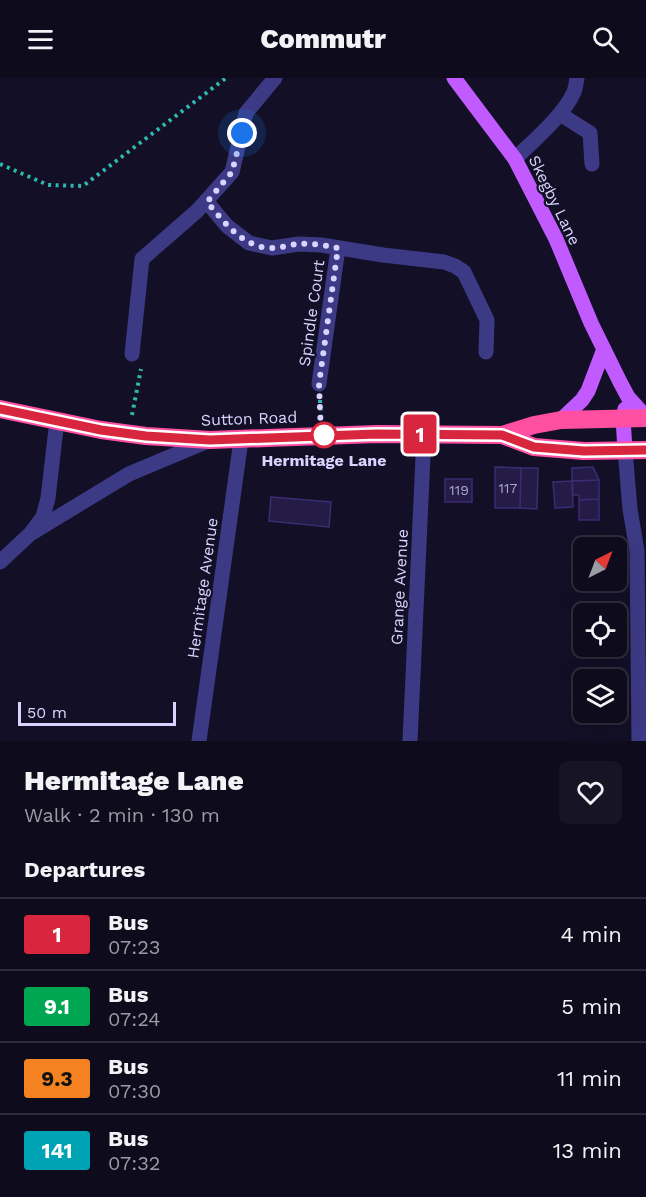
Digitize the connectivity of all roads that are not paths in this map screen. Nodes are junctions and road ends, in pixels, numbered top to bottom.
1 (275, 78) edge
2 (454, 78) edge
3 (577, 78) edge
4 (560, 114) junction
5 (515, 159) junction
6 (592, 164) dead end
7 (207, 202) junction
8 (338, 248) junction
9 (604, 349) junction
10 (486, 352) dead end
11 (132, 354) road end
12 (319, 384) road end
13 (628, 397) junction
14 (0, 409) edge
15 (623, 418) junction
16 (646, 418) edge
17 (57, 420) junction
18 (561, 420) junction
19 (424, 435) junction
20 (502, 435) junction
21 (210, 440) junction
22 (241, 440) junction
23 (625, 450) junction
24 (646, 450) edge
25 (646, 527) edge
26 (30, 534) junction
27 (640, 557) edge
28 (0, 562) edge
29 (642, 608) edge
30 (642, 716) edge
31 (199, 741) edge
32 (410, 741) edge
33 (639, 741) edge

1 - 7 street
2 - 5 main road, Skegby Lane
3 - 4 street
4 - 5 street
4 - 6 street
5 - 9 main road, Skegby Lane
7 - 8 street, Spindle Court
7 - 11 street
8 - 10 street, Spindle Court
8 - 12 street, Spindle Court
9 - 13 main road, Skegby Lane
9 - 18 main road
13 - 15 main road
13 - 16 main road, Skegby Lane
14 - 17 highway, Sutton Road
15 - 16 highway, Sutton Road
15 - 18 highway, Sutton Road
15 - 23 main road
17 - 21 highway, Sutton Road
17 - 26 street
18 - 20 highway, Sutton Road
19 - 20 highway, Sutton Road
19 - 22 highway, Sutton Road
19 - 32 street, Grange Avenue
20 - 23 highway, Sutton Road
21 - 22 highway, Sutton Road
21 - 26 street
22 - 31 street, Hermitage Avenue
23 - 24 highway, Sutton Road
23 - 27 street
25 - 27 street
26 - 28 street
27 - 29 street
29 - 30 street
30 - 33 street

